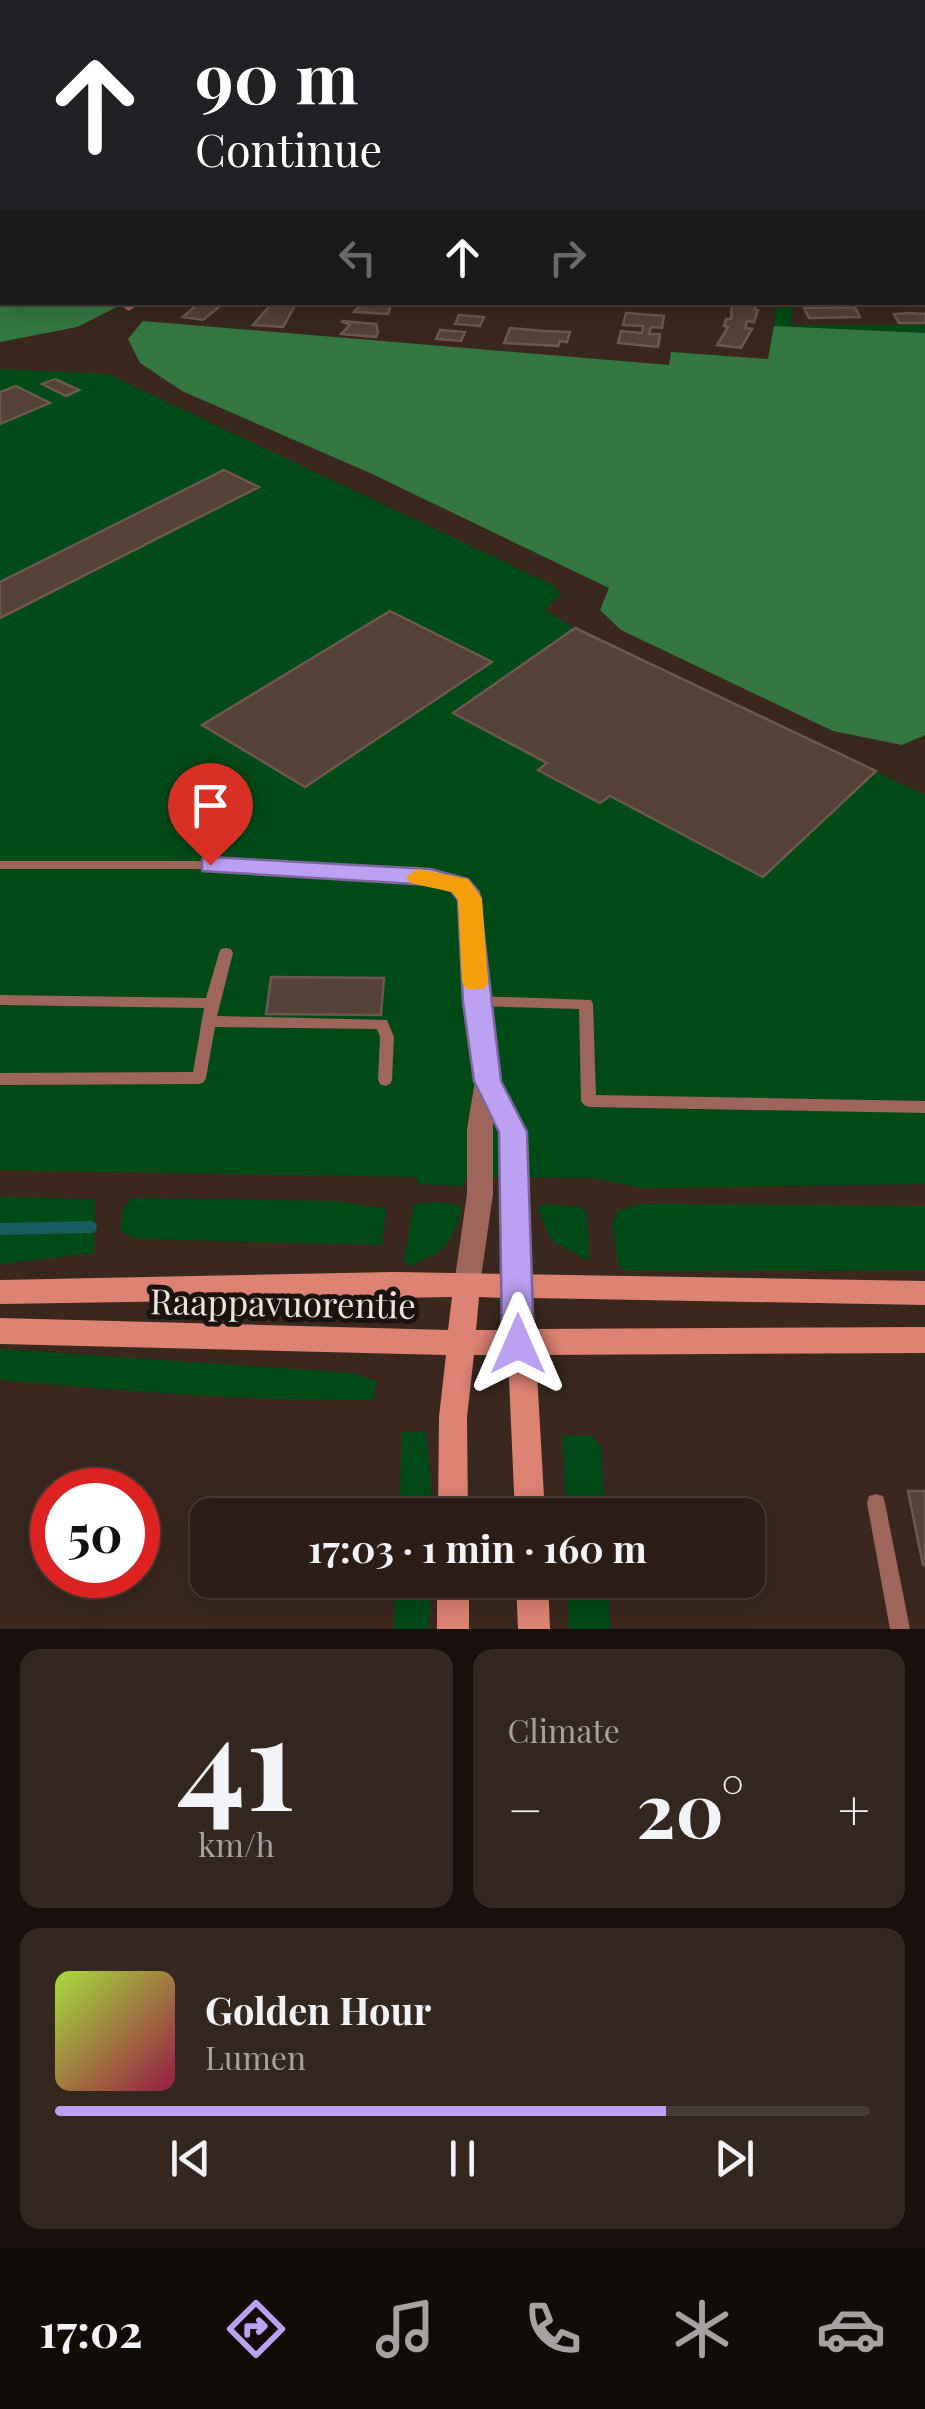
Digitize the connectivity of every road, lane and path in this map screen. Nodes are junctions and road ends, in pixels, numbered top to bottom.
1 (0, 865) edge
2 (473, 948) joint
3 (226, 954) dead end
4 (0, 1000) edge
5 (476, 1002) junction
6 (212, 1003) junction
7 (210, 1021) junction
8 (0, 1079) edge
9 (385, 1080) dead end
10 (487, 1081) junction
11 (925, 1107) edge
12 (467, 1284) junction
13 (518, 1286) junction
14 (0, 1292) edge
15 (925, 1293) edge
16 (0, 1331) edge
17 (925, 1340) edge
18 (462, 1344) junction
19 (518, 1344) junction
20 (453, 1498) edge
21 (529, 1498) edge
22 (876, 1503) dead end
23 (453, 1598) edge
24 (533, 1598) edge
25 (454, 1629) edge
26 (534, 1629) edge
27 (900, 1629) edge

1 - 2 lane
2 - 5 street
3 - 6 lane
4 - 6 lane
5 - 10 street
5 - 11 lane
6 - 7 lane
7 - 8 lane
7 - 9 lane
10 - 12 street
10 - 13 street
12 - 13 main road, Raappavuorentie
12 - 14 main road, Raappavuorentie
12 - 18 main road
13 - 15 main road, Raappavuorentie
13 - 19 main road
16 - 18 main road, Raappavuorentie
17 - 19 main road, Raappavuorentie
18 - 19 main road, Raappavuorentie
18 - 20 main road
19 - 21 main road
22 - 27 lane
23 - 25 main road
24 - 26 main road

